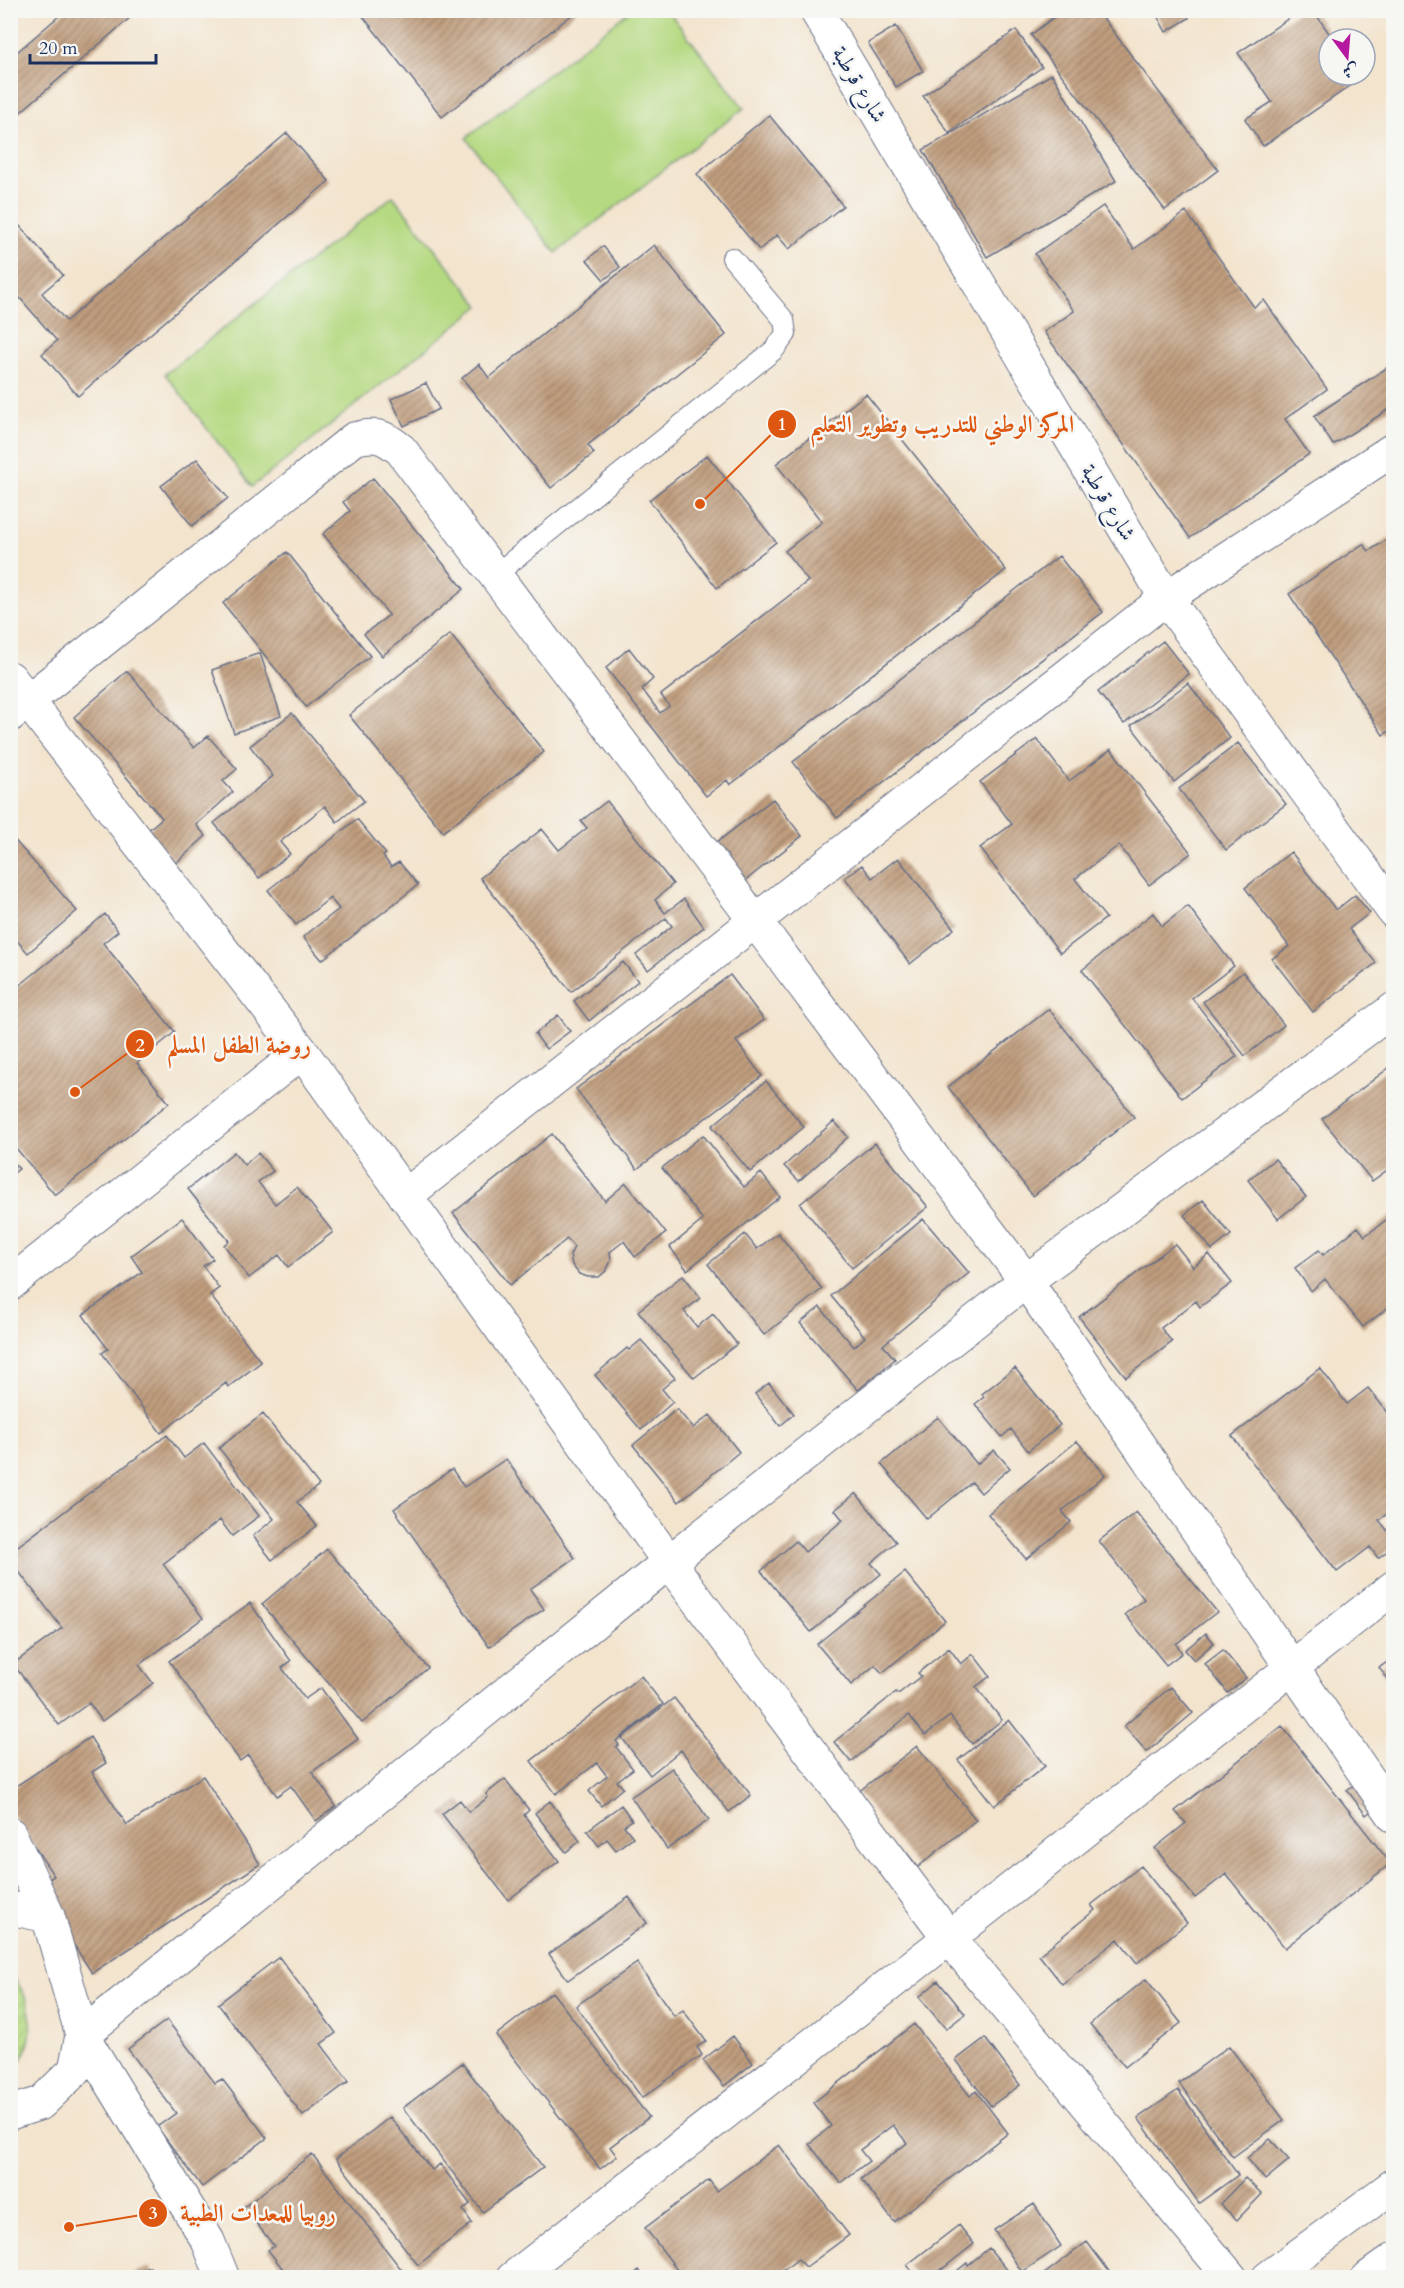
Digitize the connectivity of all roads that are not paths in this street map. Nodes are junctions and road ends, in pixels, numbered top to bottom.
1 (816, 10) edge
2 (732, 258) dead end
3 (1394, 449) edge
4 (495, 575) junction
5 (1166, 598) junction
6 (16, 698) edge
7 (1394, 912) edge
8 (756, 920) junction
9 (1394, 1009) edge
10 (302, 1052) junction
11 (405, 1196) junction
12 (1026, 1281) junction
13 (10, 1284) edge
14 (669, 1562) junction
15 (1394, 1587) edge
16 (1291, 1667) junction
17 (1394, 1816) edge
18 (10, 1834) edge
19 (10, 1908) edge
20 (48, 1916) junction
21 (949, 1938) junction
22 (82, 2036) junction
23 (10, 2113) edge
24 (1394, 2185) edge
25 (1394, 2259) edge
26 (223, 2277) edge
27 (513, 2277) edge
28 (1231, 2277) edge
29 (1268, 2277) edge
30 (1368, 2277) edge

1 - 5 street, شارع قرطبة
2 - 4 lane
3 - 5 street
4 - 6 street
4 - 8 street
5 - 7 street, شارع قرطبة
5 - 8 street
6 - 10 street
8 - 11 street
8 - 12 street
9 - 12 street
10 - 11 street
10 - 13 street
11 - 14 street
12 - 14 street
12 - 16 street
14 - 21 street
14 - 22 street
15 - 16 street
16 - 17 street
16 - 21 street
18 - 20 street
19 - 20 street
20 - 22 street
21 - 27 street
21 - 28 street
22 - 23 street
22 - 26 street
24 - 29 street
25 - 30 street

